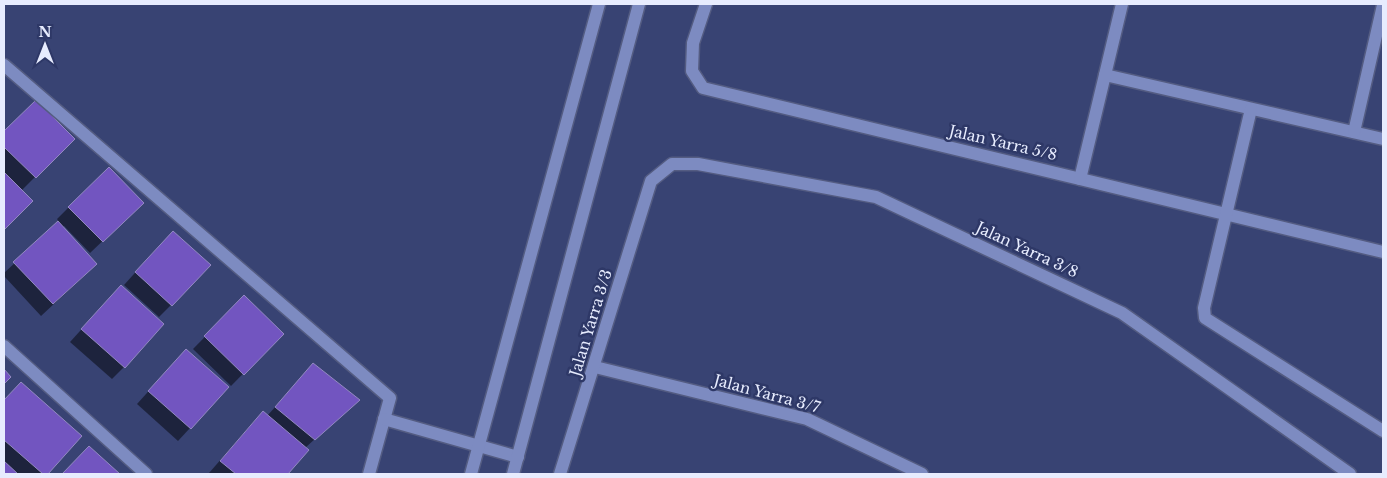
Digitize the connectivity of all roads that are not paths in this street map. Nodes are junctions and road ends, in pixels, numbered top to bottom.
1 (600, 4) edge
2 (639, 4) edge
3 (706, 4) edge
4 (1122, 4) edge
5 (1383, 5) edge
6 (1380, 34) edge
7 (4, 66) edge
8 (1105, 75) junction
9 (1251, 109) junction
10 (1354, 132) junction
11 (1383, 139) edge
12 (1080, 178) junction
13 (651, 181) joint
14 (1226, 214) junction
15 (1383, 252) edge
16 (4, 346) edge
17 (595, 366) junction
18 (384, 419) junction
19 (1383, 431) edge
20 (480, 446) junction
21 (518, 457) junction
22 (146, 474) edge
23 (369, 474) edge
24 (471, 474) edge
25 (513, 474) edge
26 (560, 474) edge
27 (922, 474) edge
28 (1350, 474) edge

1 - 20 street
2 - 21 street
3 - 12 street, Jalan Yarra 5/8
4 - 8 street
5 - 6 street
6 - 10 street
7 - 18 street
8 - 9 street
8 - 12 street
9 - 10 street
9 - 14 street
10 - 11 street
12 - 14 street, Jalan Yarra 5/8
13 - 17 street, Jalan Yarra 3/3
13 - 28 street, Jalan Yarra 3/8
14 - 15 street, Jalan Yarra 5/8
14 - 19 street
16 - 22 street
17 - 26 street, Jalan Yarra 3/3
17 - 27 street, Jalan Yarra 3/7
18 - 20 street
18 - 23 street
20 - 21 street
20 - 24 street
21 - 25 street

